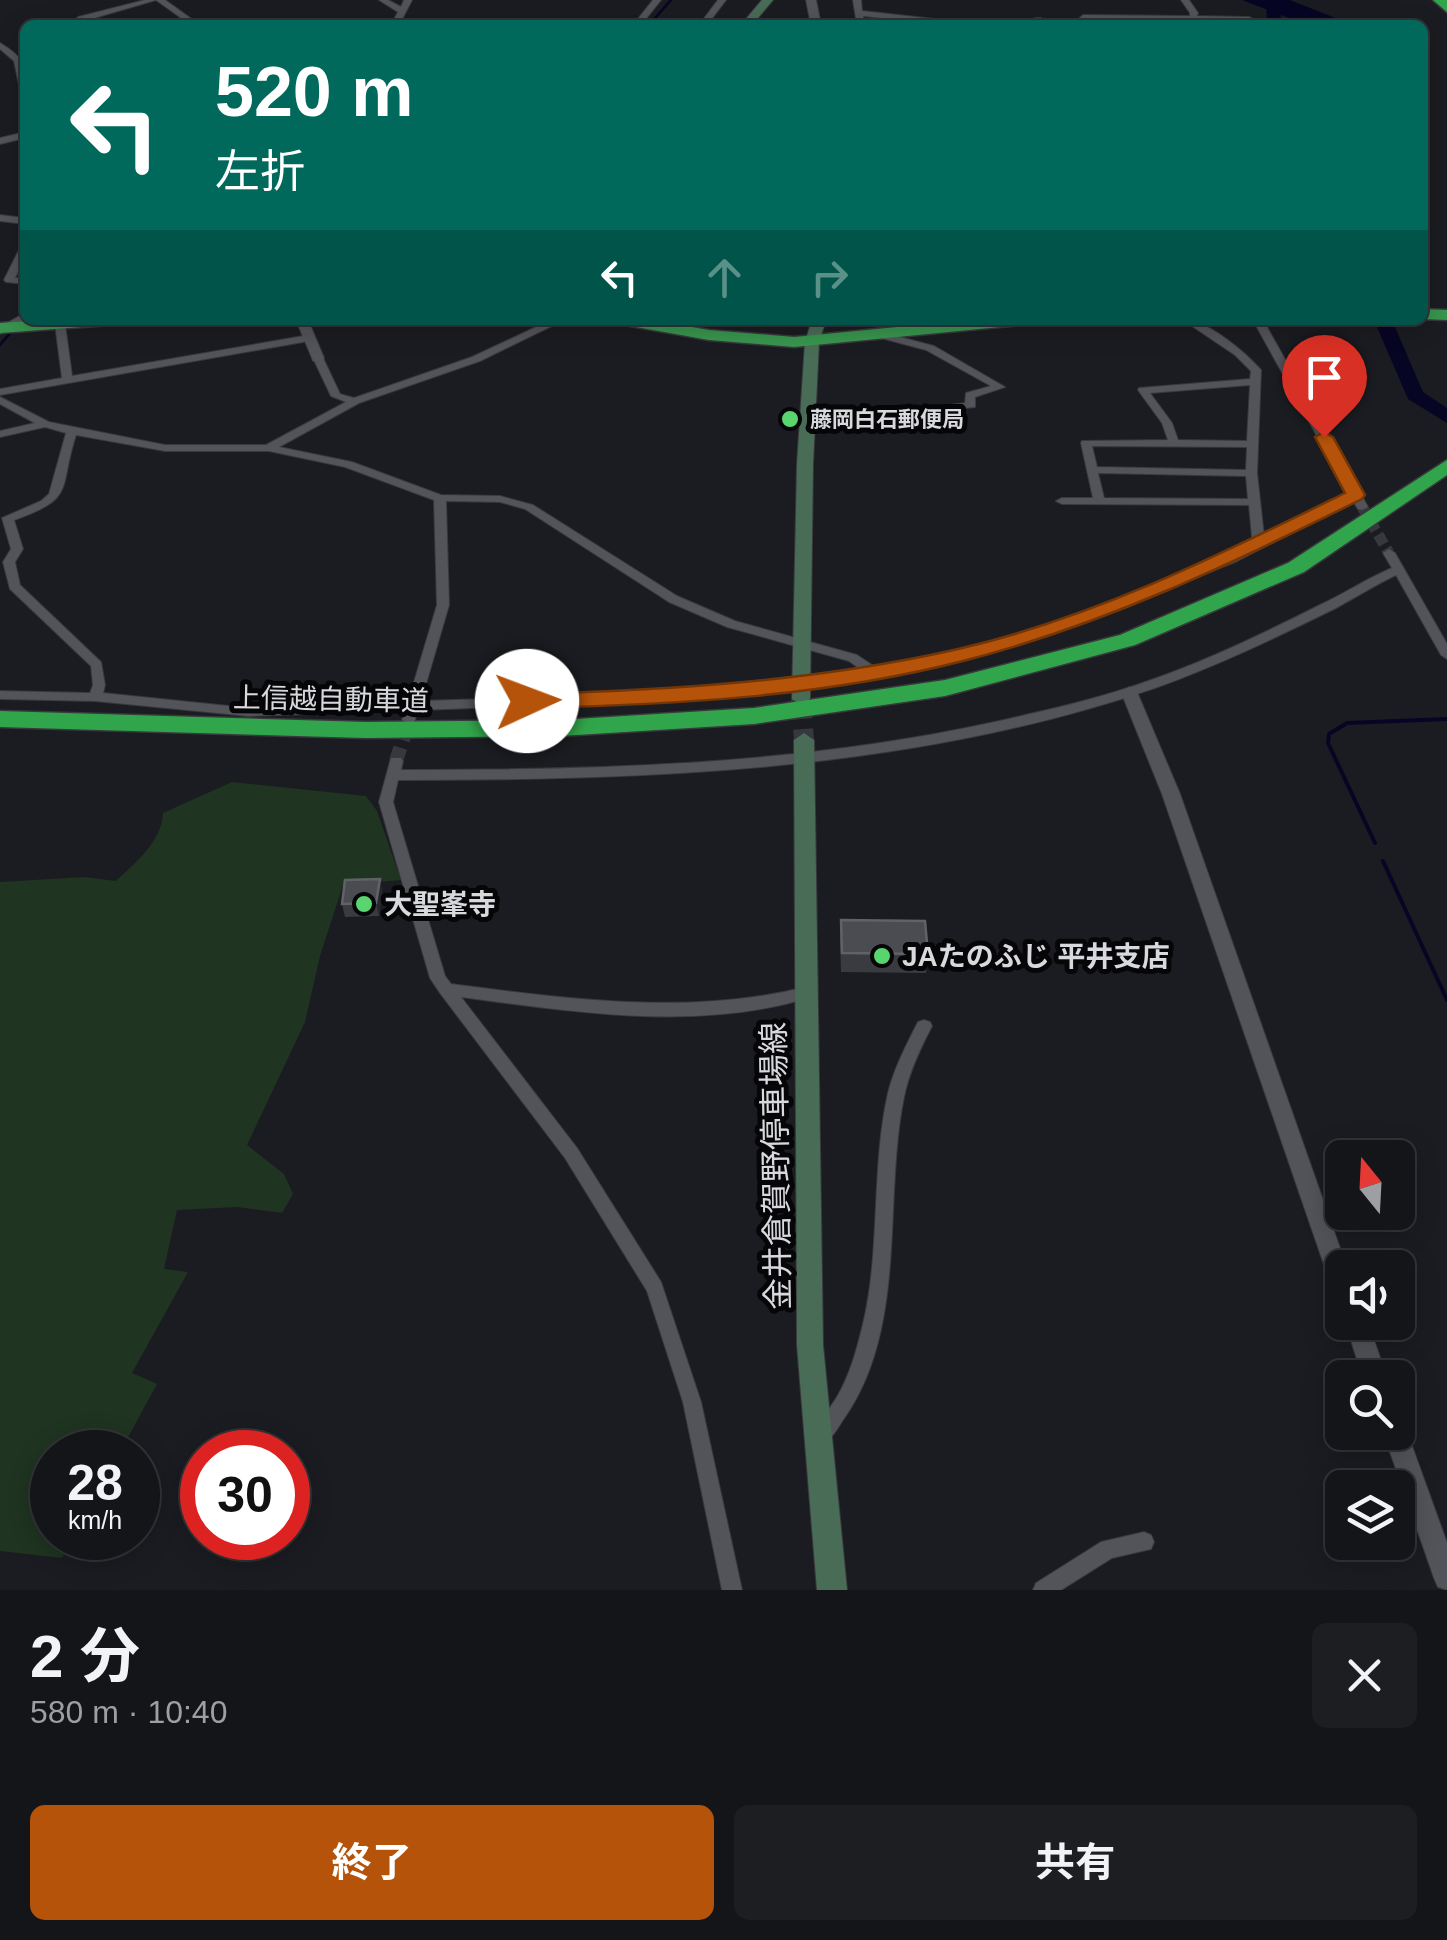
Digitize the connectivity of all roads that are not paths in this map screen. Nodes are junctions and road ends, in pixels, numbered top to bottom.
1 (156, 0) edge
2 (382, 0) edge
3 (408, 0) edge
4 (657, 0) edge
5 (722, 0) edge
6 (768, 0) edge
7 (856, 0) edge
8 (1440, 0) edge
9 (1447, 8) edge
10 (402, 11) junction
11 (860, 14) junction
12 (80, 20) edge
13 (188, 20) edge
14 (398, 20) edge
15 (641, 20) edge
16 (707, 20) edge
17 (750, 20) edge
18 (861, 20) edge
19 (921, 20) edge
20 (1080, 20) edge
21 (1165, 20) edge
22 (20, 258) edge
23 (20, 281) edge
24 (48, 325) edge
25 (60, 325) edge
26 (304, 325) edge
27 (548, 325) edge
28 (655, 325) edge
29 (817, 325) edge
30 (978, 325) edge
31 (1195, 325) edge
32 (1261, 325) edge
33 (1, 329) edge
34 (886, 336) junction
35 (310, 338) junction
36 (812, 342) junction
37 (318, 358) joint
38 (68, 380) junction
39 (1255, 382) junction
40 (0, 396) edge
41 (355, 401) junction
42 (932, 410) dead end
43 (45, 424) junction
44 (72, 430) junction
45 (0, 434) edge
46 (1174, 443) junction
47 (1251, 444) junction
48 (269, 448) junction
49 (1447, 466) edge
50 (1092, 470) junction
51 (1251, 473) junction
52 (1447, 489) edge
53 (440, 498) junction
54 (1062, 501) dead end
55 (1098, 501) junction
56 (1418, 501) junction
57 (1253, 502) junction
58 (4, 519) edge
59 (1265, 543) junction
60 (1389, 553) tunnel mouth
61 (4, 563) edge
62 (1398, 570) junction
63 (803, 644) junction
64 (1447, 656) edge
65 (873, 672) junction
66 (802, 690) junction
67 (1129, 692) junction
68 (0, 696) edge
69 (95, 696) junction
70 (415, 704) junction
71 (0, 719) edge
72 (409, 720) tunnel mouth
73 (0, 735) edge
74 (805, 748) junction
75 (445, 989) junction
76 (806, 993) junction
77 (924, 1026) dead end
78 (1330, 1250) edge
79 (816, 1442) junction
80 (1401, 1450) edge
81 (1144, 1542) dead end
82 (1447, 1578) edge
83 (732, 1590) edge
84 (832, 1590) edge
85 (1043, 1590) edge

1 - 12 street
1 - 13 street
2 - 10 street
3 - 10 street
4 - 15 street
5 - 16 street
6 - 17 main road
7 - 11 street
8 - 9 highway
10 - 14 street
11 - 18 street
11 - 19 street
20 - 21 street
22 - 23 street
24 - 33 highway
25 - 38 street
26 - 35 street
27 - 41 street
28 - 36 highway
29 - 36 main road
30 - 34 highway
31 - 39 street
32 - 59 street
34 - 36 highway
34 - 42 street
35 - 37 street
35 - 38 street
36 - 63 main road
37 - 41 street
38 - 40 street
39 - 46 street
39 - 47 street
40 - 43 street
41 - 48 street
43 - 44 street
43 - 45 street
44 - 48 street
44 - 58 street
46 - 47 street
46 - 50 street
47 - 51 street
48 - 53 street
49 - 56 highway, 上信越自動車道
50 - 51 street
50 - 55 street
51 - 57 street
52 - 56 highway, 上信越自動車道
53 - 63 street
53 - 70 street
54 - 55 street
55 - 57 street
56 - 71 highway, 上信越自動車道
56 - 73 highway, 上信越自動車道
57 - 59 street
58 - 61 street
59 - 65 street
60 - 62 street
61 - 69 street
62 - 64 street
62 - 67 street
63 - 65 street
63 - 66 main road
65 - 66 street
66 - 70 street
67 - 74 street
67 - 78 street
68 - 69 street
69 - 70 street
70 - 72 street
74 - 75 street
74 - 76 main road, 金井倉賀野停車場線
75 - 76 street
75 - 83 street
76 - 79 main road, 金井倉賀野停車場線
77 - 79 street
79 - 84 main road, 金井倉賀野停車場線
80 - 82 street
81 - 85 street

